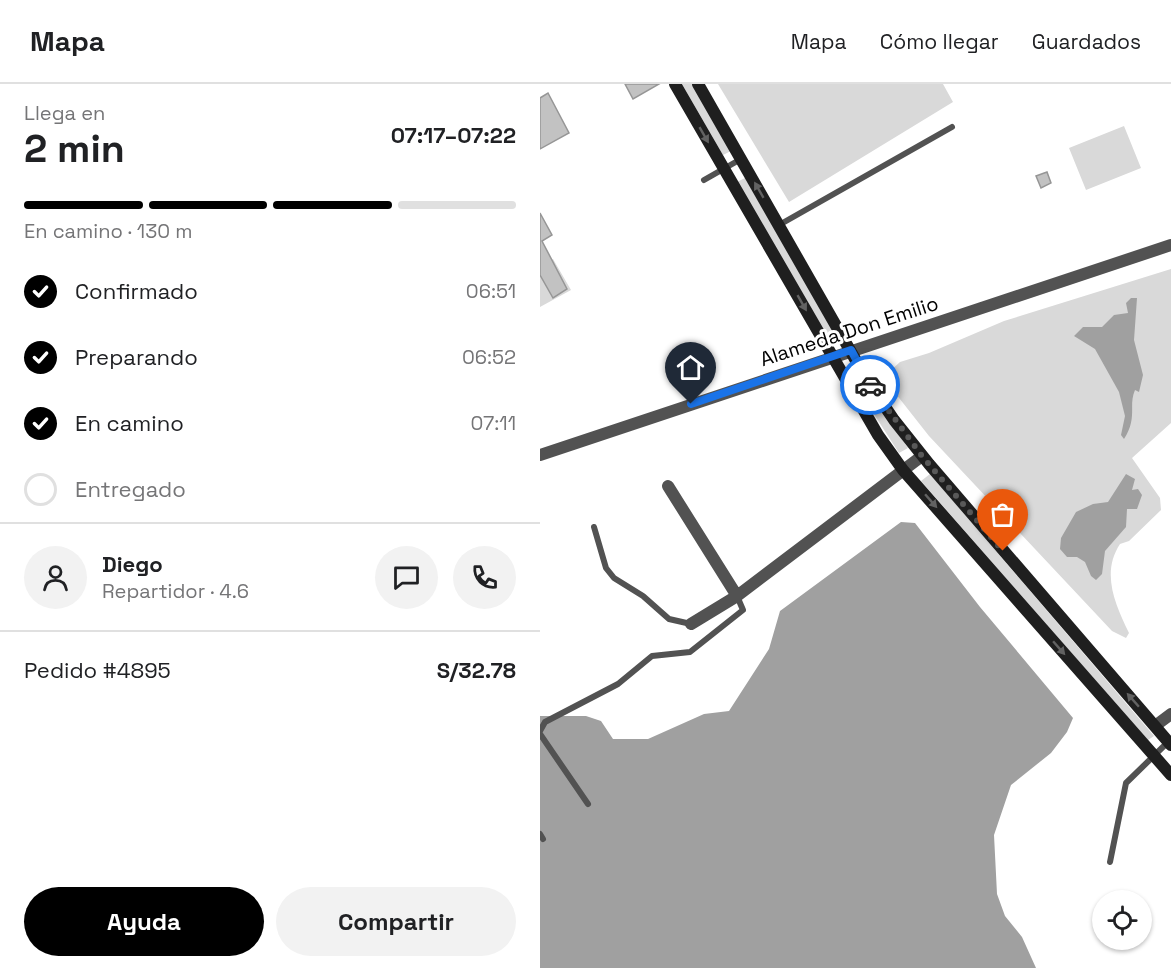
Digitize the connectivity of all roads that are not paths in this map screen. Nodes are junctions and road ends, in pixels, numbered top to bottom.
1 (675, 84) edge
2 (698, 84) edge
3 (952, 127) dead end
4 (741, 159) junction
5 (723, 169) junction
6 (704, 180) dead end
7 (779, 225) junction
8 (1171, 245) edge
9 (851, 350) junction
10 (833, 357) junction
11 (540, 455) edge
12 (922, 456) junction
13 (903, 470) junction
14 (668, 486) dead end
15 (594, 527) dead end
16 (737, 596) junction
17 (691, 624) joint
18 (1171, 714) edge
19 (1155, 726) junction
20 (540, 732) edge
21 (1170, 743) edge
22 (1154, 756) junction
23 (1171, 775) edge
24 (588, 804) dead end
25 (1110, 862) dead end

1 -> 5 street
2 - 4 street
3 - 7 lane
4 - 5 lane
7 -> 4 street
5 - 6 lane
5 -> 10 street
7 - 9 street
8 - 9 street, Alameda Don Emilio
9 - 10 street, Alameda Don Emilio
9 - 12 street
10 - 11 street, Alameda Don Emilio
10 - 13 street
12 - 13 street
19 -> 12 street
13 - 16 street
13 -> 22 street
14 - 16 street
15 - 17 lane
16 - 17 street
16 - 20 lane
18 - 19 street
19 - 21 street
20 - 24 lane
21 - 22 lane
22 - 23 street
22 - 25 lane

